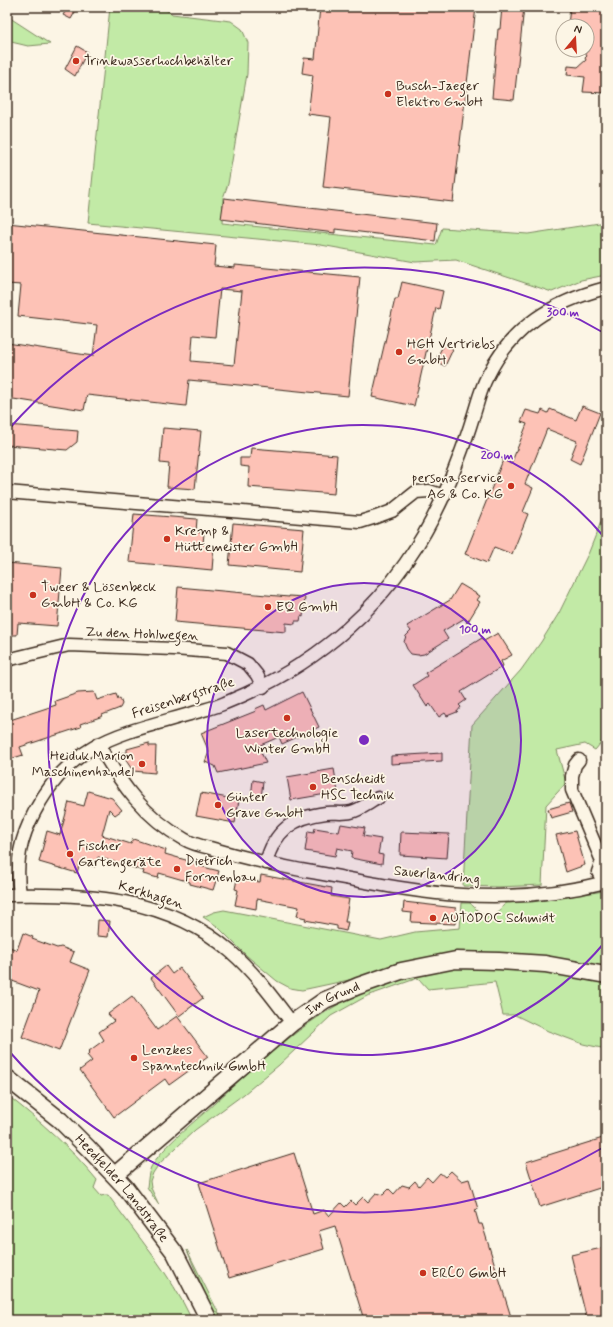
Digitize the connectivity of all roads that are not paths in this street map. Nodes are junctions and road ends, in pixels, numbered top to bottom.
1 (606, 288) edge
2 (7, 492) edge
3 (444, 496) junction
4 (7, 660) edge
5 (262, 687) junction
6 (98, 744) junction
7 (579, 760) dead end
8 (378, 798) dead end
9 (604, 857) edge
10 (266, 863) junction
11 (605, 882) edge
12 (7, 894) edge
13 (20, 894) junction
14 (606, 975) edge
15 (292, 1023) junction
16 (7, 1078) edge
17 (115, 1175) junction
18 (209, 1320) edge

1 - 3 street, Freisenbergstraße
2 - 3 street
3 - 5 street, Freisenbergstraße
4 - 5 street, Zu den Hohlwegen
5 - 6 street, Freisenbergstraße
6 - 10 street, Sauerlandring
6 - 13 street, Freisenbergstraße
7 - 9 street
8 - 10 street
9 - 11 street
10 - 11 street, Sauerlandring
12 - 13 street, Kerkhagen
13 - 15 street, Kerkhagen
14 - 15 main road, Im Grund
15 - 17 main road, Im Grund
16 - 17 main road, Heedfelder Landstraße
17 - 18 main road, Heedfelder Landstraße

